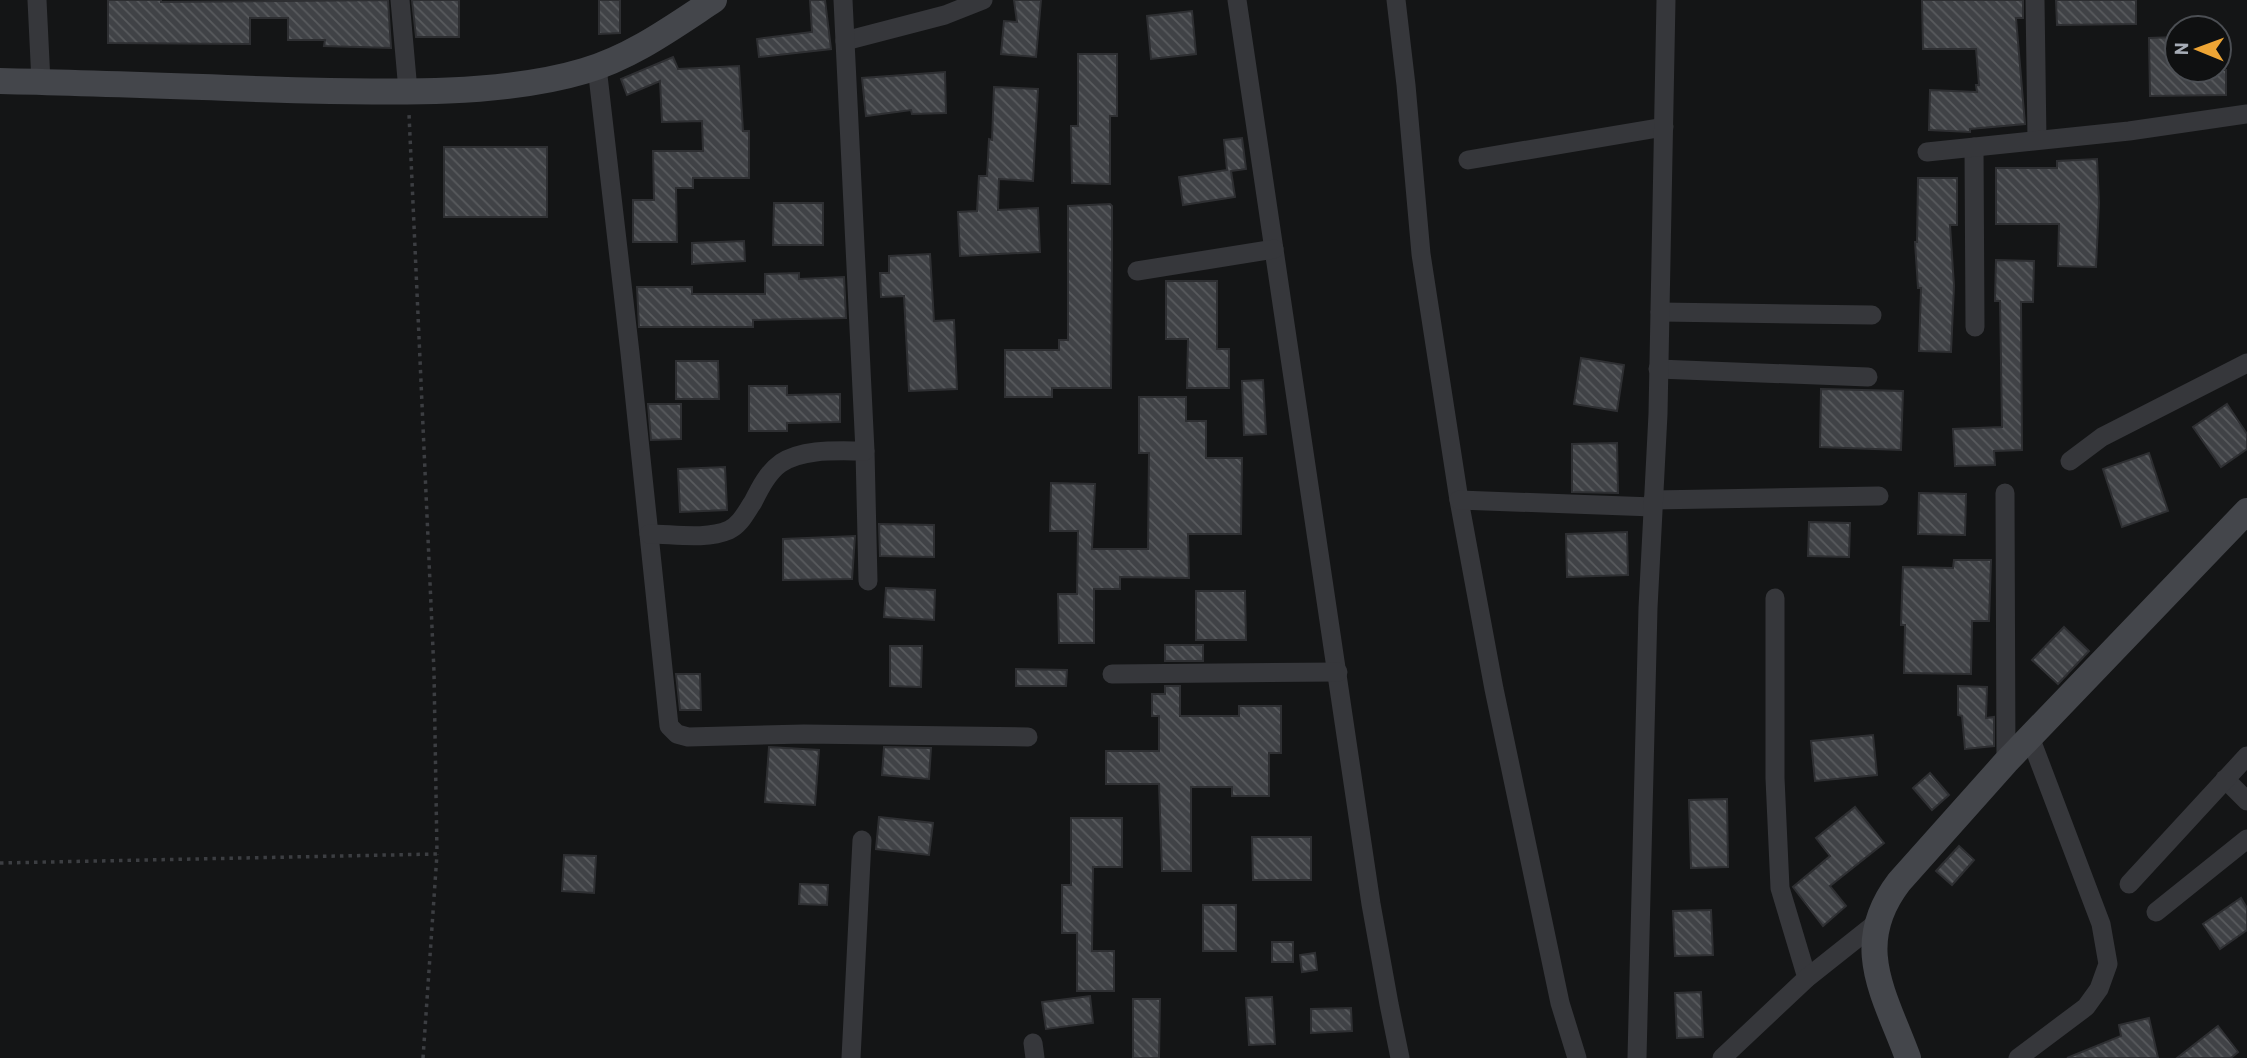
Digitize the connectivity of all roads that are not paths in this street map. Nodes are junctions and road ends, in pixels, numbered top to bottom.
1 (37, 0) edge
2 (400, 0) edge
3 (844, 0) edge
4 (983, 0) edge
5 (1237, 0) edge
6 (1396, 0) edge
7 (1666, 0) edge
8 (2035, 0) edge
9 (705, 3) edge
10 (845, 41) junction
11 (597, 66) junction
12 (0, 81) edge
13 (41, 82) junction
14 (408, 91) junction
15 (2247, 114) edge
16 (1664, 127) junction
17 (2037, 140) junction
18 (1974, 147) junction
19 (1927, 152) dead end
20 (1468, 160) dead end
21 (1274, 249) junction
22 (1137, 271) dead end
23 (1660, 312) junction
24 (1872, 315) dead end
25 (1975, 327) dead end
26 (2247, 363) edge
27 (1658, 369) junction
28 (1868, 377) dead end
29 (865, 451) junction
30 (2070, 461) dead end
31 (2005, 494) dead end
32 (1880, 496) dead end
33 (1459, 500) junction
34 (1653, 503) junction
35 (2247, 511) edge
36 (649, 534) junction
37 (868, 581) dead end
38 (1775, 598) dead end
39 (1338, 672) junction
40 (1112, 674) dead end
41 (1028, 737) dead end
42 (2030, 737) junction
43 (2247, 756) edge
44 (2006, 762) junction
45 (2225, 779) junction
46 (2247, 801) edge
47 (2247, 839) edge
48 (862, 840) dead end
49 (2129, 884) dead end
50 (2156, 912) dead end
51 (1875, 924) junction
52 (1807, 978) junction
53 (851, 1058) edge
54 (1400, 1058) edge
55 (1577, 1058) edge
56 (1637, 1058) edge
57 (1722, 1058) edge
58 (1908, 1058) edge
59 (2018, 1058) edge

1 - 13 street
2 - 14 street
3 - 10 street
4 - 10 street
5 - 21 street
6 - 33 street
7 - 16 street
8 - 17 street
9 - 11 main road
10 - 29 street
11 - 14 main road
11 - 36 street
12 - 13 main road
13 - 14 main road
15 - 17 street
16 - 20 street
16 - 23 street
17 - 18 street
18 - 19 street
18 - 25 street
21 - 22 street
21 - 39 street
23 - 24 street
23 - 27 street
26 - 30 street
27 - 28 street
27 - 34 street
29 - 36 street
29 - 37 street
31 - 44 street
32 - 34 street
33 - 34 street
33 - 55 street
34 - 56 street
35 - 42 main road
36 - 41 street
38 - 52 street
39 - 40 street
39 - 54 street
42 - 44 main road
42 - 59 street
43 - 45 street
44 - 51 main road
45 - 46 street
45 - 49 street
47 - 50 street
48 - 53 street
51 - 52 street
51 - 58 main road
52 - 57 street

